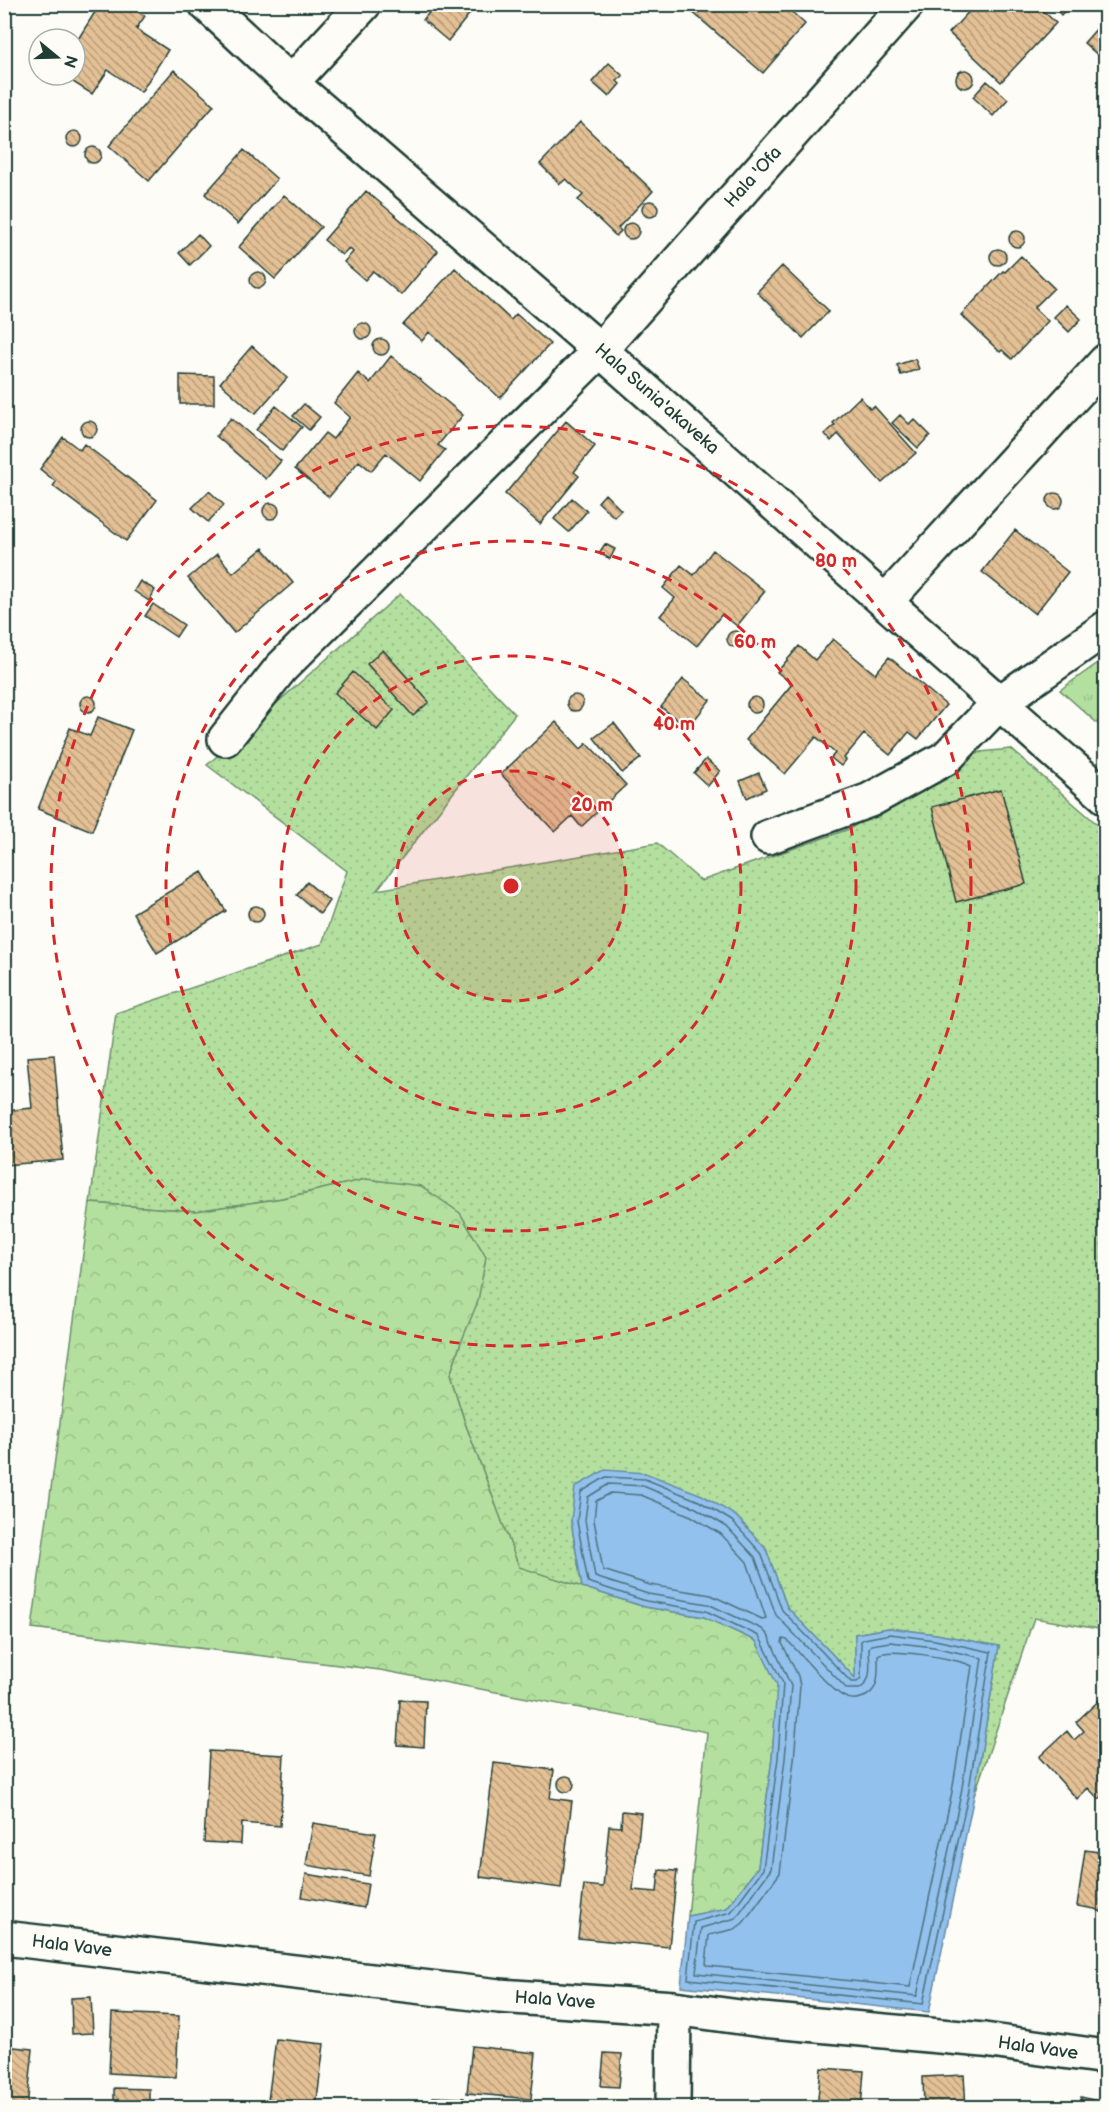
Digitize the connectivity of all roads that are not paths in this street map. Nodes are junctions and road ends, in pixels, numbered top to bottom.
1 (206, 4) edge
2 (364, 4) edge
3 (907, 4) edge
4 (291, 83) junction
5 (600, 350) junction
6 (1106, 361) edge
7 (886, 601) junction
8 (1106, 628) edge
9 (999, 703) junction
10 (225, 739) dead end
11 (1106, 797) edge
12 (768, 837) dead end
13 (4, 1938) edge
14 (674, 2008) junction
15 (1106, 2056) edge
16 (673, 2108) edge

1 - 4 street, Hala Sunia'akaveka
2 - 4 street
3 - 5 street, Hala 'Ofa
4 - 5 street, Hala Sunia'akaveka
5 - 7 street, Hala Sunia'akaveka
5 - 10 street, Hala 'Ofa
6 - 7 street
7 - 9 street, Hala Sunia'akaveka
8 - 9 street
9 - 11 street, Hala Sunia'akaveka
9 - 12 street
13 - 14 street, Hala Vave
14 - 15 street, Hala Vave
14 - 16 street

